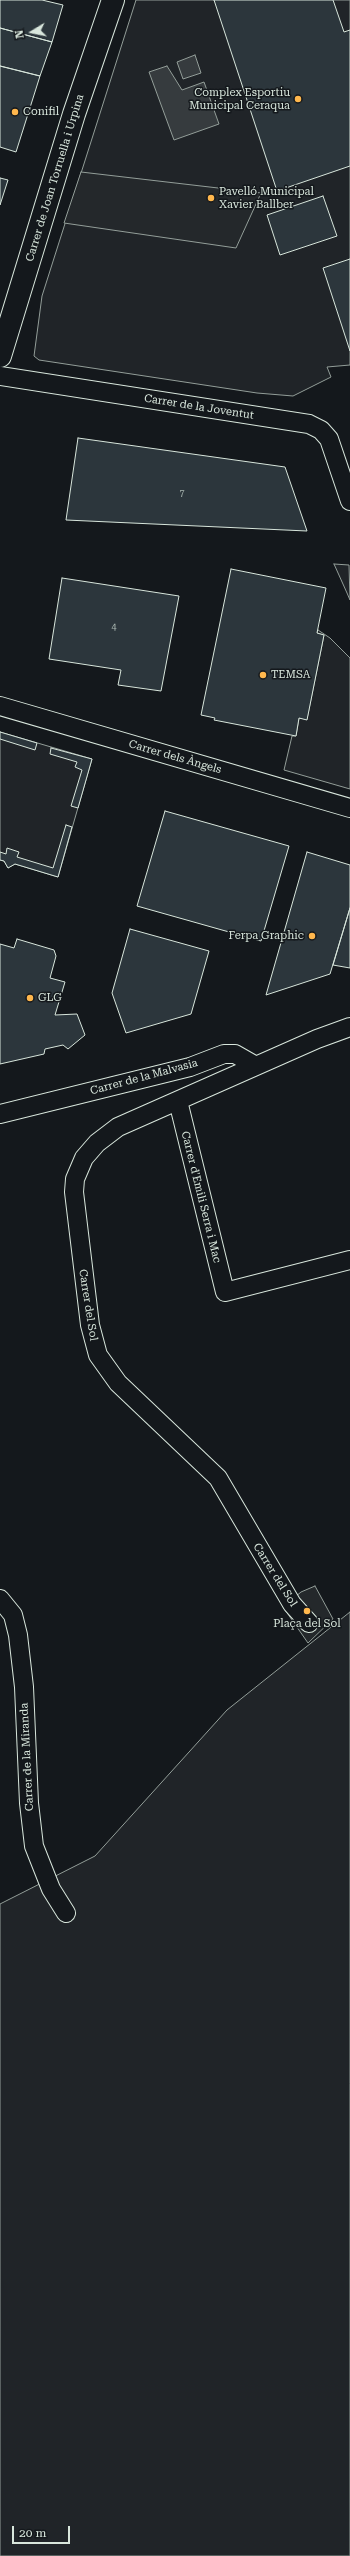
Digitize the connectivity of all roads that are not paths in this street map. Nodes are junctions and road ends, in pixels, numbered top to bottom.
1 (113, 0) edge
2 (0, 356) edge
3 (0, 376) edge
4 (350, 501) edge
5 (0, 706) edge
6 (350, 808) edge
7 (350, 1027) edge
8 (256, 1066) junction
9 (178, 1101) junction
10 (0, 1114) edge
11 (350, 1260) edge
12 (0, 1599) edge
13 (309, 1623) dead end
14 (66, 1913) dead end

1 - 2 street, Carrer de Joan Torruella i Urpina
3 - 4 street, Carrer de la Joventut
5 - 6 street, Carrer dels Àngels
7 - 8 street
8 - 9 street, Carrer del Sol
8 - 10 street, Carrer de la Malvasia
9 - 11 street, Carrer d'Emili Serra i Mac
9 - 13 street, Carrer del Sol
12 - 14 street, Carrer de la Miranda

